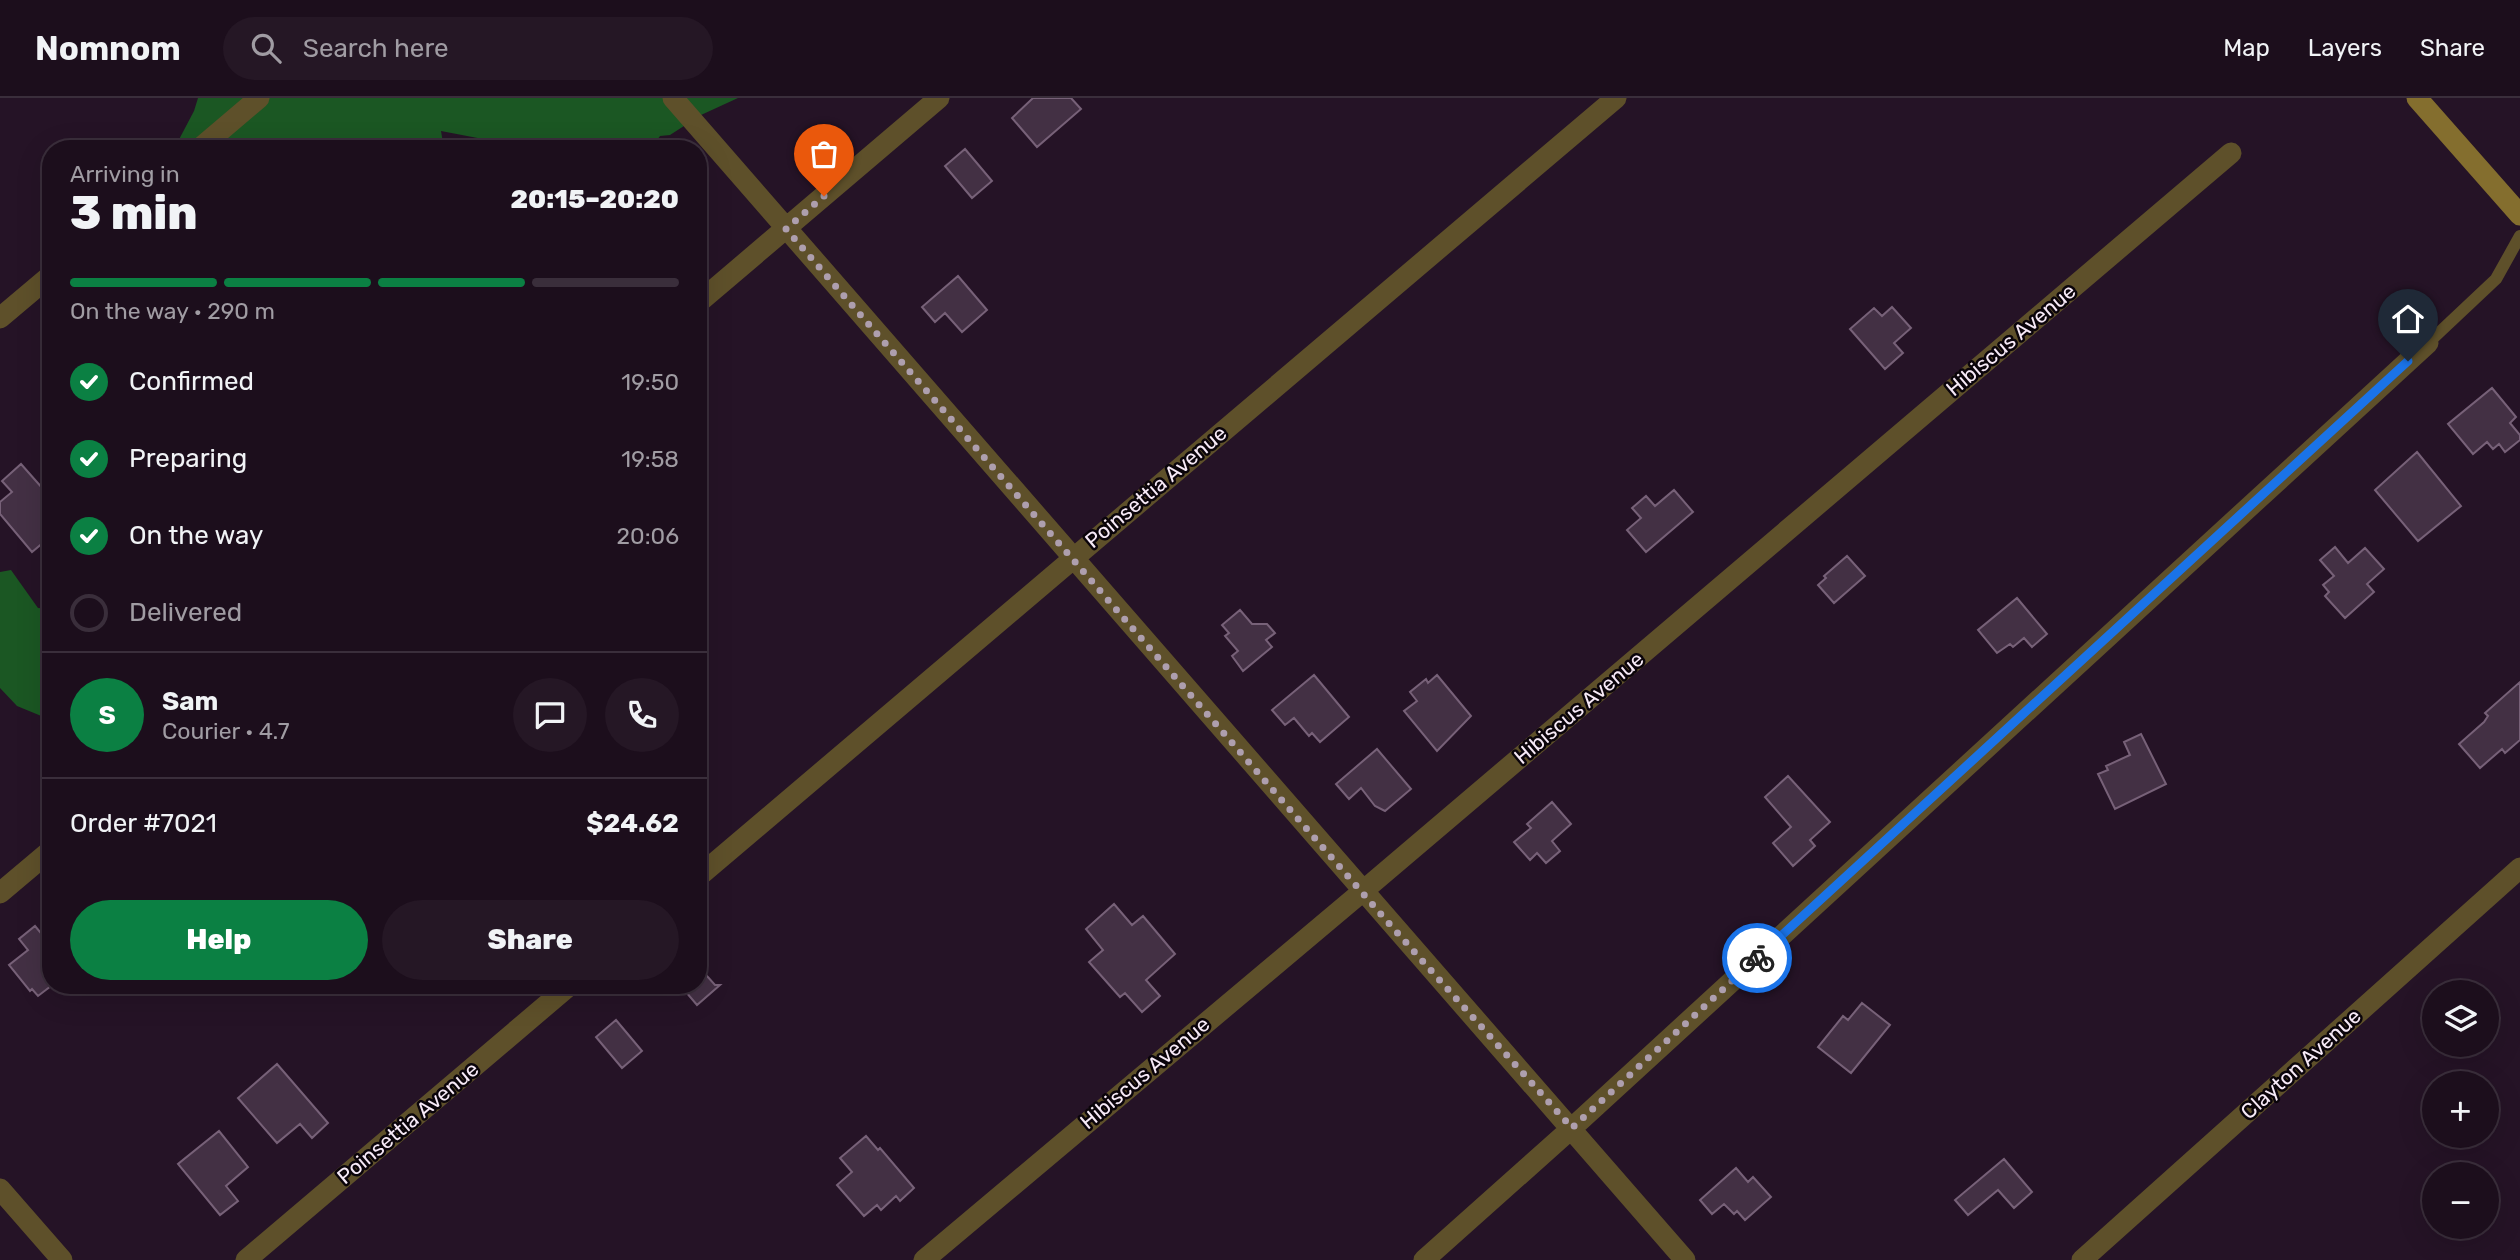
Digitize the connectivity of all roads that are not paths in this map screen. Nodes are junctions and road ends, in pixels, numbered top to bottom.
1 (259, 98) edge
2 (673, 98) edge
3 (939, 98) edge
4 (1616, 98) edge
5 (2417, 98) edge
6 (210, 140) edge
7 (2231, 153) dead end
8 (2520, 215) edge
9 (786, 229) junction
10 (2520, 236) edge
11 (42, 283) edge
12 (707, 295) edge
13 (0, 318) edge
14 (2428, 343) joint
15 (1073, 557) junction
16 (42, 858) edge
17 (2520, 868) edge
18 (707, 869) edge
19 (1363, 891) junction
20 (0, 893) edge
21 (559, 994) edge
22 (1572, 1128) junction
23 (0, 1189) edge
24 (62, 1260) edge
25 (246, 1260) edge
26 (924, 1260) edge
27 (1424, 1260) edge
28 (1685, 1260) edge
29 (2082, 1260) edge

1 - 6 street
2 - 9 street
3 - 9 street
4 - 15 street, Poinsettia Avenue
5 - 8 street
7 - 19 street, Hibiscus Avenue
9 - 12 street
9 - 15 street
10 - 14 lane
11 - 13 street
14 - 22 street
15 - 18 street, Poinsettia Avenue
15 - 19 street
16 - 20 street
17 - 29 street, Clayton Avenue
19 - 22 street
19 - 26 street, Hibiscus Avenue
21 - 25 street, Poinsettia Avenue
22 - 27 street
22 - 28 street
23 - 24 street

